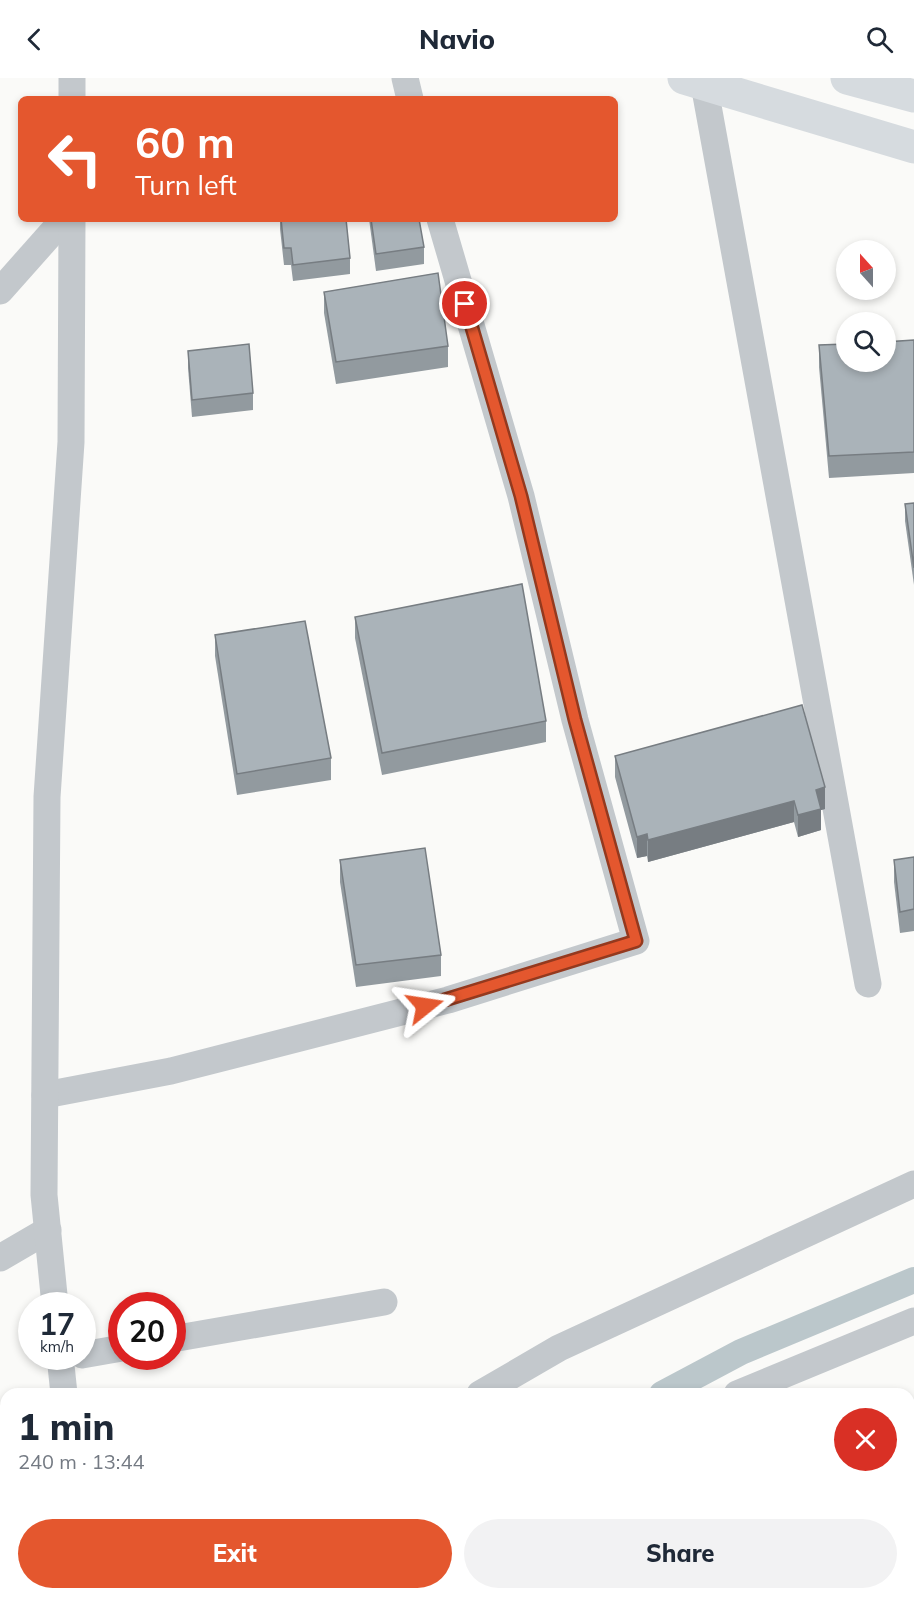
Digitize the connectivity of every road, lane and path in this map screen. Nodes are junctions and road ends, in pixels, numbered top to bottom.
1 (72, 78) edge
2 (405, 78) edge
3 (847, 78) edge
4 (694, 81) edge
5 (72, 96) edge
6 (409, 96) edge
7 (914, 96) edge
8 (914, 147) edge
9 (61, 222) edge
10 (72, 222) edge
11 (441, 222) edge
12 (0, 291) edge
13 (868, 984) dead end
14 (45, 1095) junction
15 (914, 1184) edge
16 (48, 1230) junction
17 (0, 1258) edge
18 (54, 1292) edge
19 (384, 1302) dead end
20 (914, 1321) edge
21 (186, 1337) edge
22 (69, 1370) edge
23 (65, 1388) edge
24 (490, 1388) edge
25 (752, 1388) edge

1 - 5 street
2 - 6 street
3 - 7 highway
4 - 8 highway
4 - 13 street
9 - 12 street
10 - 14 street
11 - 14 street
14 - 16 street
15 - 24 street
16 - 17 street
16 - 18 street
19 - 21 street
20 - 25 street
22 - 23 street

